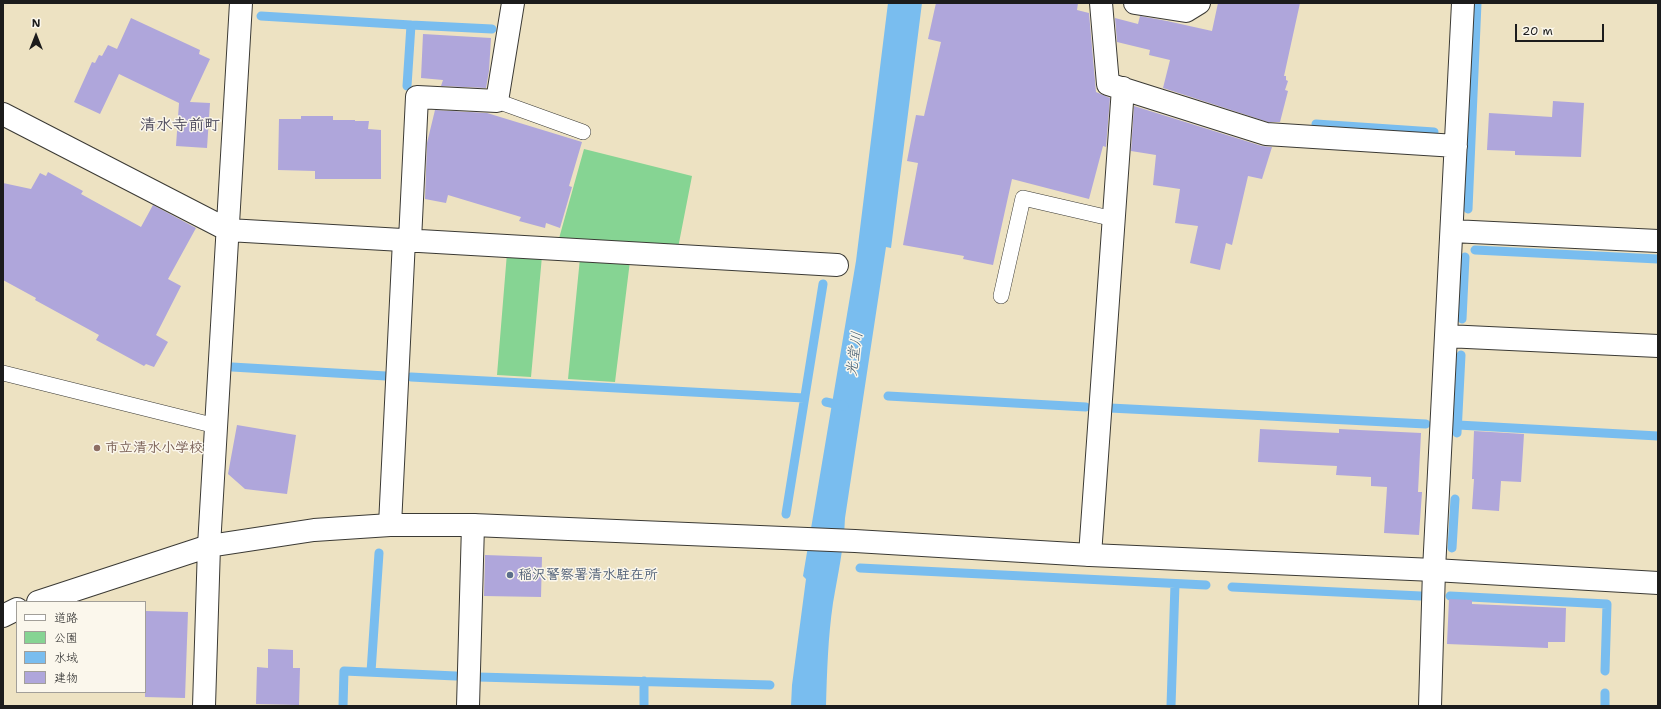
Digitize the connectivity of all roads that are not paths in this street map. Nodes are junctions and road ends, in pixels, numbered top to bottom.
1 (241, 3) edge
2 (513, 3) edge
3 (1101, 3) edge
4 (1135, 3) edge
5 (1199, 3) edge
6 (1463, 3) edge
7 (1123, 88) junction
8 (497, 101) junction
9 (3, 114) edge
10 (583, 132) dead end
11 (1456, 146) junction
12 (1114, 219) junction
13 (228, 230) junction
14 (1452, 231) junction
15 (407, 240) junction
16 (1658, 241) edge
17 (837, 265) dead end
18 (1001, 296) dead end
19 (1446, 336) junction
20 (1658, 346) edge
21 (3, 373) edge
22 (216, 426) junction
23 (390, 525) junction
24 (473, 525) junction
25 (209, 546) junction
26 (1090, 555) junction
27 (1434, 570) junction
28 (1658, 583) edge
29 (41, 601) edge
30 (16, 610) edge
31 (3, 616) edge
32 (204, 706) edge
33 (468, 706) edge
34 (1430, 706) edge

1 - 13 street
2 - 8 street
3 - 7 street
4 - 5 street
6 - 11 street
7 - 11 street
7 - 12 street
8 - 10 lane
8 - 15 street
9 - 13 street
11 - 14 street
12 - 18 lane
12 - 26 street
13 - 15 street
13 - 22 street
14 - 16 street
14 - 19 street
15 - 17 street
15 - 23 street
19 - 20 street
19 - 27 street
21 - 22 lane
22 - 25 street
23 - 24 street
23 - 25 street
24 - 26 street
24 - 33 street
25 - 29 street
25 - 32 street
26 - 27 street
27 - 28 street
27 - 34 street
30 - 31 street

